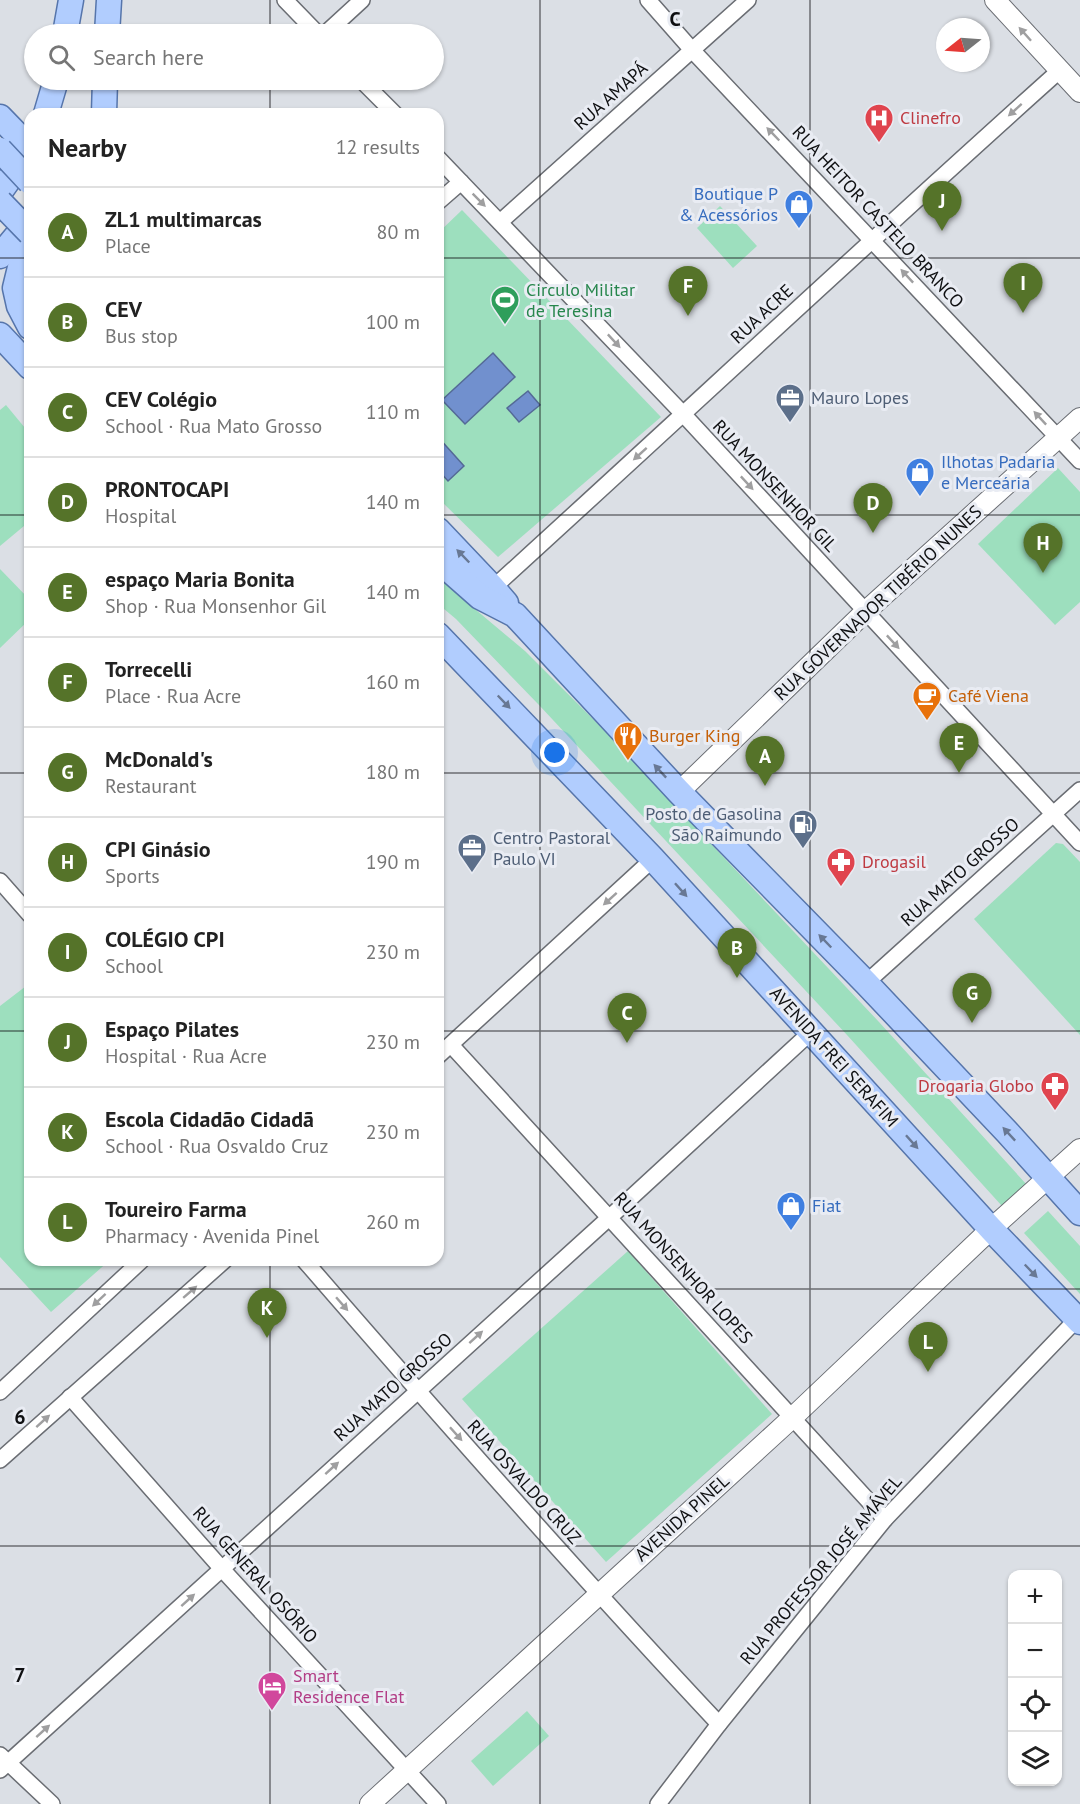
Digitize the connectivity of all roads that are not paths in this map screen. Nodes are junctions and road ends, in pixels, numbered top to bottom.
1 (72, 0) edge
2 (109, 0) edge
3 (285, 0) edge
4 (363, 0) edge
5 (648, 0) edge
6 (748, 0) edge
7 (995, 0) edge
8 (67, 24) edge
9 (108, 24) edge
10 (308, 24) edge
11 (336, 24) edge
12 (692, 50) junction
13 (1059, 71) junction
14 (53, 90) edge
15 (105, 90) edge
16 (371, 90) edge
17 (1080, 92) edge
18 (48, 108) edge
19 (104, 108) edge
20 (389, 108) edge
21 (0, 117) edge
22 (24, 143) edge
23 (0, 150) edge
24 (24, 158) edge
25 (444, 164) edge
26 (24, 176) edge
27 (461, 182) junction
28 (0, 192) edge
29 (444, 197) edge
30 (0, 202) edge
31 (500, 222) junction
32 (24, 227) edge
33 (24, 227) edge
34 (872, 238) junction
35 (24, 251) edge
36 (0, 256) edge
37 (24, 316) edge
38 (0, 335) edge
39 (24, 361) edge
40 (684, 415) junction
41 (1080, 418) edge
42 (1058, 438) junction
43 (1080, 461) edge
44 (444, 536) edge
45 (444, 565) edge
46 (494, 588) junction
47 (865, 612) junction
48 (515, 615) junction
49 (444, 640) edge
50 (444, 655) edge
51 (464, 659) junction
52 (1080, 790) edge
53 (679, 792) junction
54 (1054, 815) junction
55 (1080, 843) edge
56 (654, 859) junction
57 (0, 881) edge
58 (24, 908) edge
59 (866, 983) junction
60 (811, 1032) junction
61 (450, 1045) junction
62 (444, 1050) edge
63 (1080, 1149) edge
64 (1048, 1177) junction
65 (1080, 1213) edge
66 (610, 1217) junction
67 (991, 1229) junction
68 (136, 1266) edge
69 (218, 1266) edge
70 (309, 1266) edge
71 (1078, 1321) edge
72 (417, 1391) junction
73 (0, 1392) edge
74 (70, 1396) junction
75 (792, 1418) junction
76 (0, 1460) edge
77 (885, 1519) junction
78 (222, 1569) junction
79 (598, 1595) junction
80 (719, 1724) junction
81 (3, 1763) edge
82 (408, 1771) junction
83 (52, 1804) edge
84 (370, 1804) edge
85 (438, 1804) edge
86 (657, 1804) edge

1 - 8 main road
2 - 9 main road
3 - 10 street
4 - 11 street
5 - 12 street, RUA HEITOR CASTELO BRANCO
6 - 12 street, RUA AMAPÁ
13 -> 7 street
12 - 31 street, RUA AMAPÁ
34 -> 12 street, RUA HEITOR CASTELO BRANCO
13 - 17 street
13 -> 34 street, RUA ACRE
14 - 18 main road
15 - 19 main road
16 - 20 street
21 - 22 main road
23 - 26 main road, bridge
24 - 28 main road
25 - 27 street, RUA MONSENHOR GIL
27 - 29 street
27 -> 31 street, RUA MONSENHOR GIL
30 - 32 main road, bridge
31 -> 40 street, RUA MONSENHOR GIL
33 - 36 main road
34 - 40 street, RUA ACRE
42 -> 34 street, RUA HEITOR CASTELO BRANCO
35 - 37 main road
38 - 39 main road
40 -> 46 street, RUA ACRE
40 -> 47 street, RUA MONSENHOR GIL
41 - 42 street, RUA GOVERNADOR TIBÉRIO NUNES
42 - 43 street, RUA HEITOR CASTELO BRANCO
42 - 47 street, RUA GOVERNADOR TIBÉRIO NUNES
46 -> 44 main road
45 - 48 main road
46 - 48 main road
47 - 53 street, RUA GOVERNADOR TIBÉRIO NUNES
47 -> 54 street, RUA MONSENHOR GIL
53 -> 48 main road
49 - 51 main road, AVENIDA FREI SERAFIM
50 - 51 main road
51 -> 56 main road, AVENIDA FREI SERAFIM
52 - 54 street, RUA MATO GROSSO
59 -> 53 main road
54 - 55 street, RUA MONSENHOR GIL
54 - 59 street, RUA MATO GROSSO
56 -> 60 main road, AVENIDA FREI SERAFIM
56 -> 61 street
57 - 58 street
64 -> 59 main road
60 - 66 street, RUA MATO GROSSO
60 -> 67 main road, AVENIDA FREI SERAFIM
61 - 62 street
61 - 66 street, RUA MONSENHOR LOPES
63 - 64 street, AVENIDA PINEL
64 - 65 main road
64 - 67 street, AVENIDA PINEL
72 -> 66 street, RUA MATO GROSSO
66 - 75 street, RUA MONSENHOR LOPES
67 -> 71 main road, AVENIDA FREI SERAFIM
67 - 75 street, AVENIDA PINEL
68 -> 73 street
74 -> 69 street
70 -> 72 street, RUA OSVALDO CRUZ
71 - 77 street, RUA PROFESSOR JOSÉ AMÁVEL
78 -> 72 street, RUA MATO GROSSO
72 -> 79 street, RUA OSVALDO CRUZ
76 -> 74 street
74 - 78 street, RUA GENERAL OSÓRIO
75 - 77 street, RUA MONSENHOR LOPES
75 - 79 street, AVENIDA PINEL
77 - 80 street, RUA PROFESSOR JOSÉ AMÁVEL
81 -> 78 street, RUA MATO GROSSO
78 - 82 street, RUA GENERAL OSÓRIO
79 - 80 street, RUA OSVALDO CRUZ
79 - 82 street, AVENIDA PINEL
80 - 86 street, RUA PROFESSOR JOSÉ AMÁVEL
81 - 83 street
82 - 84 street, AVENIDA PINEL
82 - 85 street, RUA GENERAL OSÓRIO

